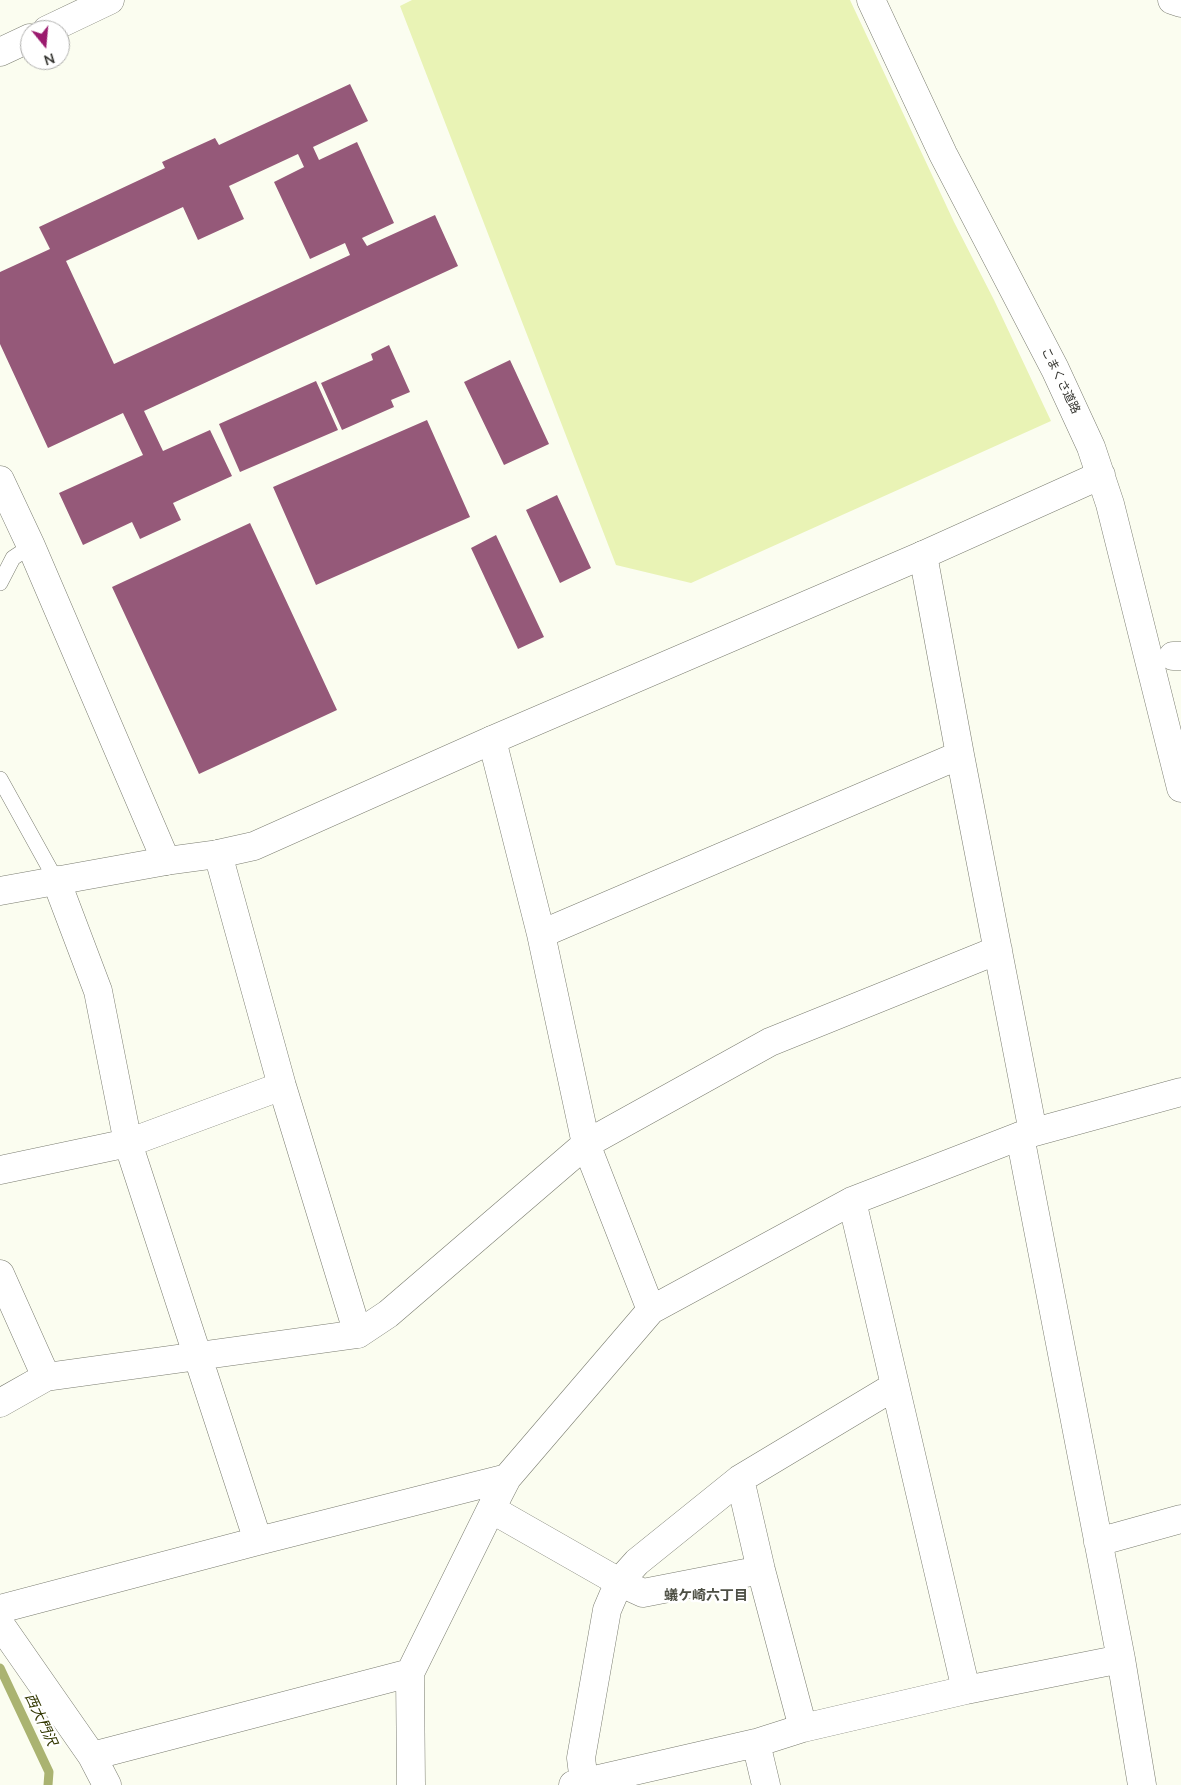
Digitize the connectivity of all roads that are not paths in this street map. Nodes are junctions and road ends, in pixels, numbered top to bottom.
1 (110, 0) edge
2 (871, 0) edge
3 (1172, 0) edge
4 (1181, 3) edge
5 (68, 20) edge
6 (20, 43) edge
7 (0, 52) edge
8 (1101, 475) junction
9 (0, 480) edge
10 (32, 546) junction
11 (923, 555) junction
12 (0, 583) edge
13 (492, 740) junction
14 (960, 755) junction
15 (0, 779) edge
16 (1181, 788) edge
17 (218, 854) junction
18 (166, 861) junction
19 (56, 880) junction
20 (0, 891) edge
21 (541, 934) junction
22 (998, 950) junction
23 (282, 1086) junction
24 (1181, 1092) edge
25 (1027, 1134) junction
26 (128, 1143) junction
27 (586, 1144) junction
28 (0, 1170) edge
29 (852, 1202) junction
30 (0, 1274) edge
31 (651, 1310) junction
32 (358, 1334) junction
33 (198, 1357) junction
34 (46, 1377) junction
35 (895, 1386) junction
36 (0, 1403) edge
37 (508, 1478) junction
38 (740, 1479) junction
39 (490, 1509) junction
40 (1181, 1519) edge
41 (258, 1541) junction
42 (1098, 1542) junction
43 (761, 1570) junction
44 (619, 1582) junction
45 (0, 1609) edge
46 (0, 1624) edge
47 (1120, 1659) junction
48 (410, 1673) junction
49 (966, 1690) junction
50 (803, 1728) junction
51 (756, 1743) junction
52 (92, 1756) junction
53 (578, 1784) edge
54 (106, 1785) edge
55 (411, 1785) edge
56 (766, 1785) edge
57 (1142, 1785) edge

1 - 5 street
2 - 8 street, こまくさ道路
3 - 4 street
6 - 7 street
8 - 11 street
8 - 16 street, こまくさ道路
9 - 10 street
10 - 12 lane
10 - 18 street
11 - 13 street
11 - 14 street
13 - 17 street
13 - 21 street
14 - 21 street
14 - 22 street
15 - 19 lane
17 - 18 street
17 - 23 street
18 - 19 street
19 - 20 street
19 - 26 street
21 - 27 street
22 - 25 street
22 - 27 street
23 - 26 street
23 - 32 street
24 - 25 street
25 - 29 street
25 - 42 street
26 - 28 street
26 - 33 street
27 - 31 street
27 - 32 street
29 - 31 street
29 - 35 street
30 - 34 street
31 - 37 street
32 - 33 street
33 - 34 street
33 - 41 street
34 - 36 street
35 - 38 street
35 - 49 street
37 - 39 street
37 - 41 street
38 - 43 street
38 - 44 street
39 - 44 street
39 - 48 street
40 - 42 street
41 - 45 street
42 - 47 street
43 - 44 street
43 - 50 street
44 - 53 street
46 - 52 street
47 - 49 street
47 - 57 street
48 - 52 street
48 - 55 street
49 - 50 street
50 - 51 street
51 - 53 street
51 - 56 street
52 - 54 street

